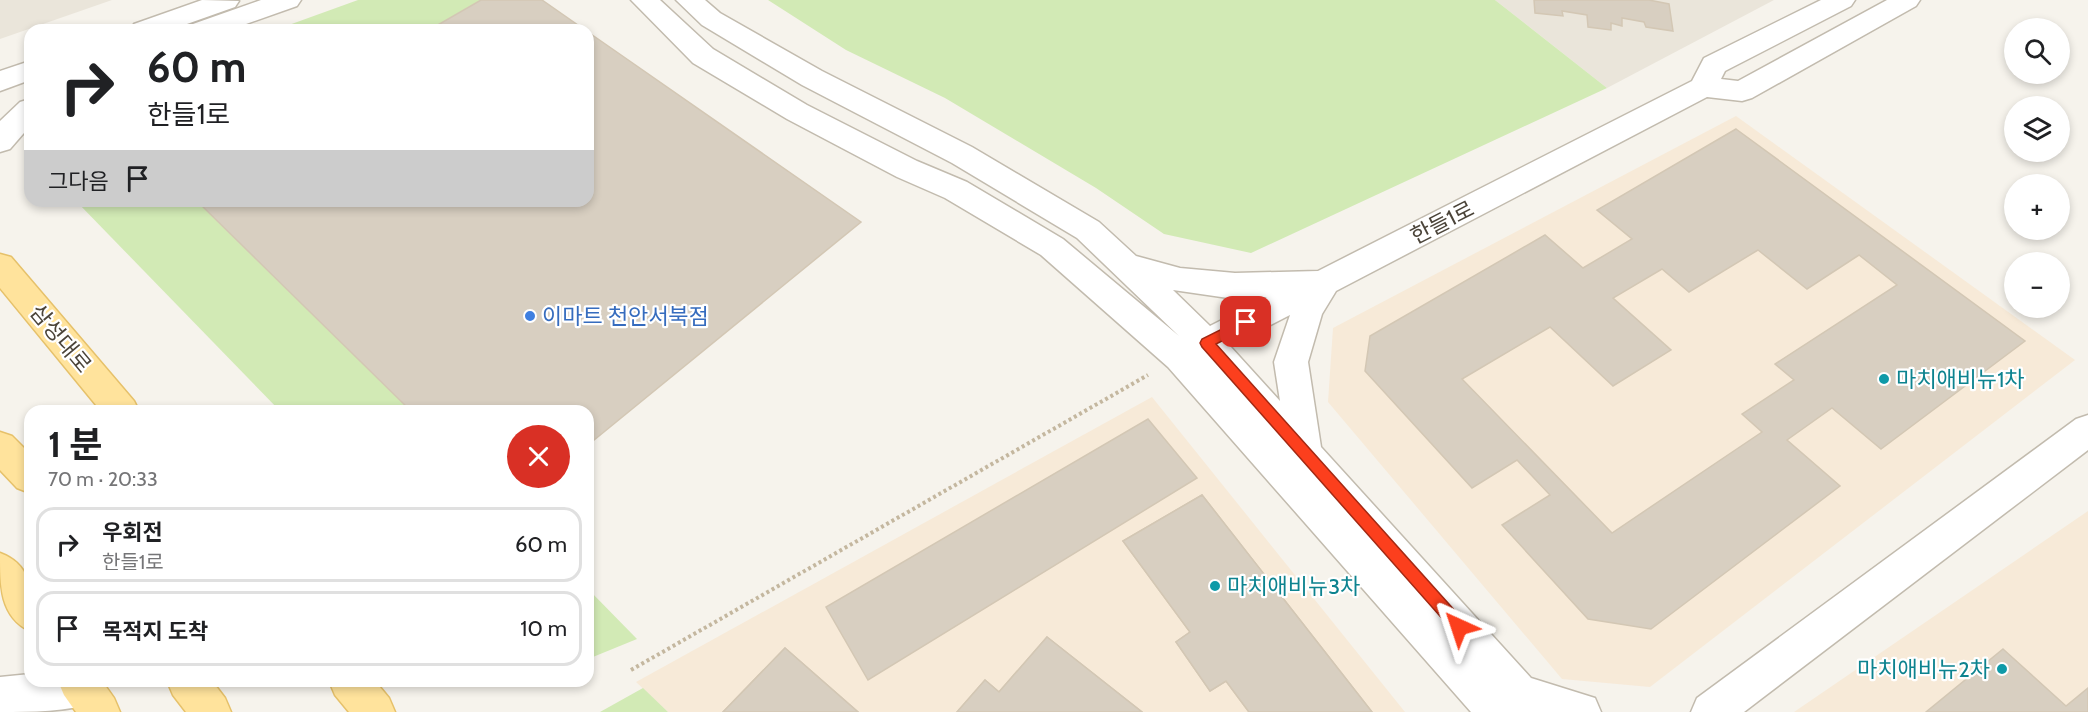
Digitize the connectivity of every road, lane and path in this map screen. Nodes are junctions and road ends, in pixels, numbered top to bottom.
1 (228, 0) edge
2 (288, 0) edge
3 (644, 0) edge
4 (689, 0) edge
5 (1842, 0) edge
6 (1907, 0) edge
7 (160, 24) edge
8 (219, 24) edge
9 (24, 72) edge
10 (0, 81) edge
11 (1703, 87) junction
12 (24, 115) edge
13 (0, 142) edge
14 (0, 266) edge
15 (1127, 267) junction
16 (1325, 282) junction
17 (1193, 350) junction
18 (117, 405) edge
19 (2088, 430) edge
20 (0, 447) edge
21 (1305, 453) junction
22 (24, 471) edge
23 (0, 570) edge
24 (24, 604) edge
25 (631, 670) dead end
26 (192, 687) edge
27 (354, 687) edge
28 (87, 694) edge
29 (0, 697) edge
30 (1517, 706) edge
31 (211, 712) edge
32 (375, 712) edge
33 (1581, 712) edge
34 (1711, 712) edge

1 - 7 street
2 - 8 street
3 - 17 street
4 - 15 street
5 - 11 street, 한들1로
6 - 11 street
9 - 10 street
11 - 16 street, 한들1로
12 - 13 street
14 - 18 main road, 삼성대로
15 - 16 street
15 - 17 street
16 - 17 street, 한들1로
16 - 21 street
17 - 21 street
17 - 25 path
17 - 30 street
19 - 34 street
20 - 22 main road
21 - 30 street
23 - 24 main road
26 - 31 main road
27 - 32 main road
28 - 29 street
30 - 33 street

